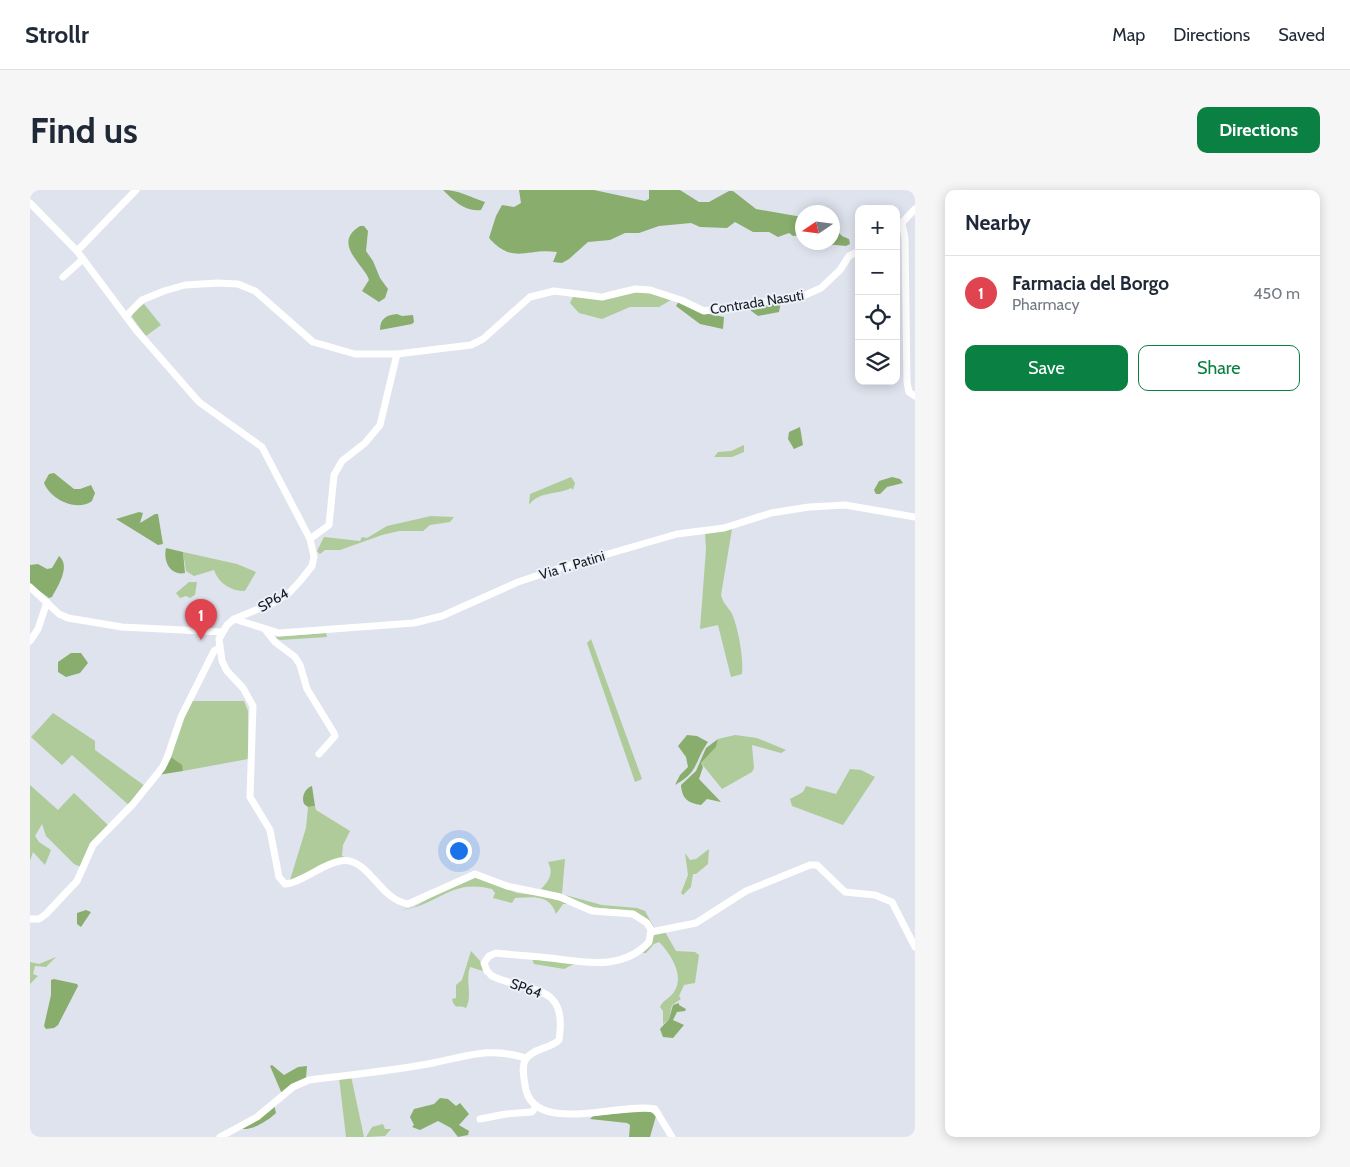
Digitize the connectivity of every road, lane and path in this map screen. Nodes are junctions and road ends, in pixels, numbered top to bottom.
1 (136, 190) edge
2 (30, 203) edge
3 (915, 209) edge
4 (902, 223) junction
5 (900, 225) edge
6 (77, 252) junction
7 (855, 253) edge
8 (83, 259) junction
9 (63, 277) dead end
10 (126, 316) junction
11 (397, 354) junction
12 (915, 396) edge
13 (915, 517) edge
14 (310, 539) junction
15 (30, 587) edge
16 (47, 602) junction
17 (234, 619) junction
18 (265, 629) junction
19 (222, 632) junction
20 (30, 641) edge
21 (219, 648) junction
22 (319, 754) dead end
23 (30, 920) edge
24 (651, 932) junction
25 (915, 947) edge
26 (526, 1058) junction
27 (535, 1108) junction
28 (480, 1119) dead end
29 (220, 1137) edge
30 (672, 1137) edge

1 - 6 street
2 - 6 street, SP64
3 - 4 street
4 - 5 street
4 - 12 street
6 - 8 street, SP64
7 - 11 street, Contrada Nasuti
8 - 9 street
8 - 10 street, SP64
10 - 11 street, Contrada Nasuti
10 - 14 street, SP64
11 - 14 street
13 - 18 street, Via T. Patini
14 - 17 street, SP64 / SP64
15 - 16 street
16 - 19 street
16 - 20 street
17 - 18 street, Via T. Patini
17 - 19 street, SP64 / SP64
18 - 22 street
19 - 21 street
21 - 23 street
21 - 24 street
24 - 25 street
24 - 26 street, SP64 / SP64
26 - 27 street
26 - 29 street
27 - 28 street
27 - 30 street

